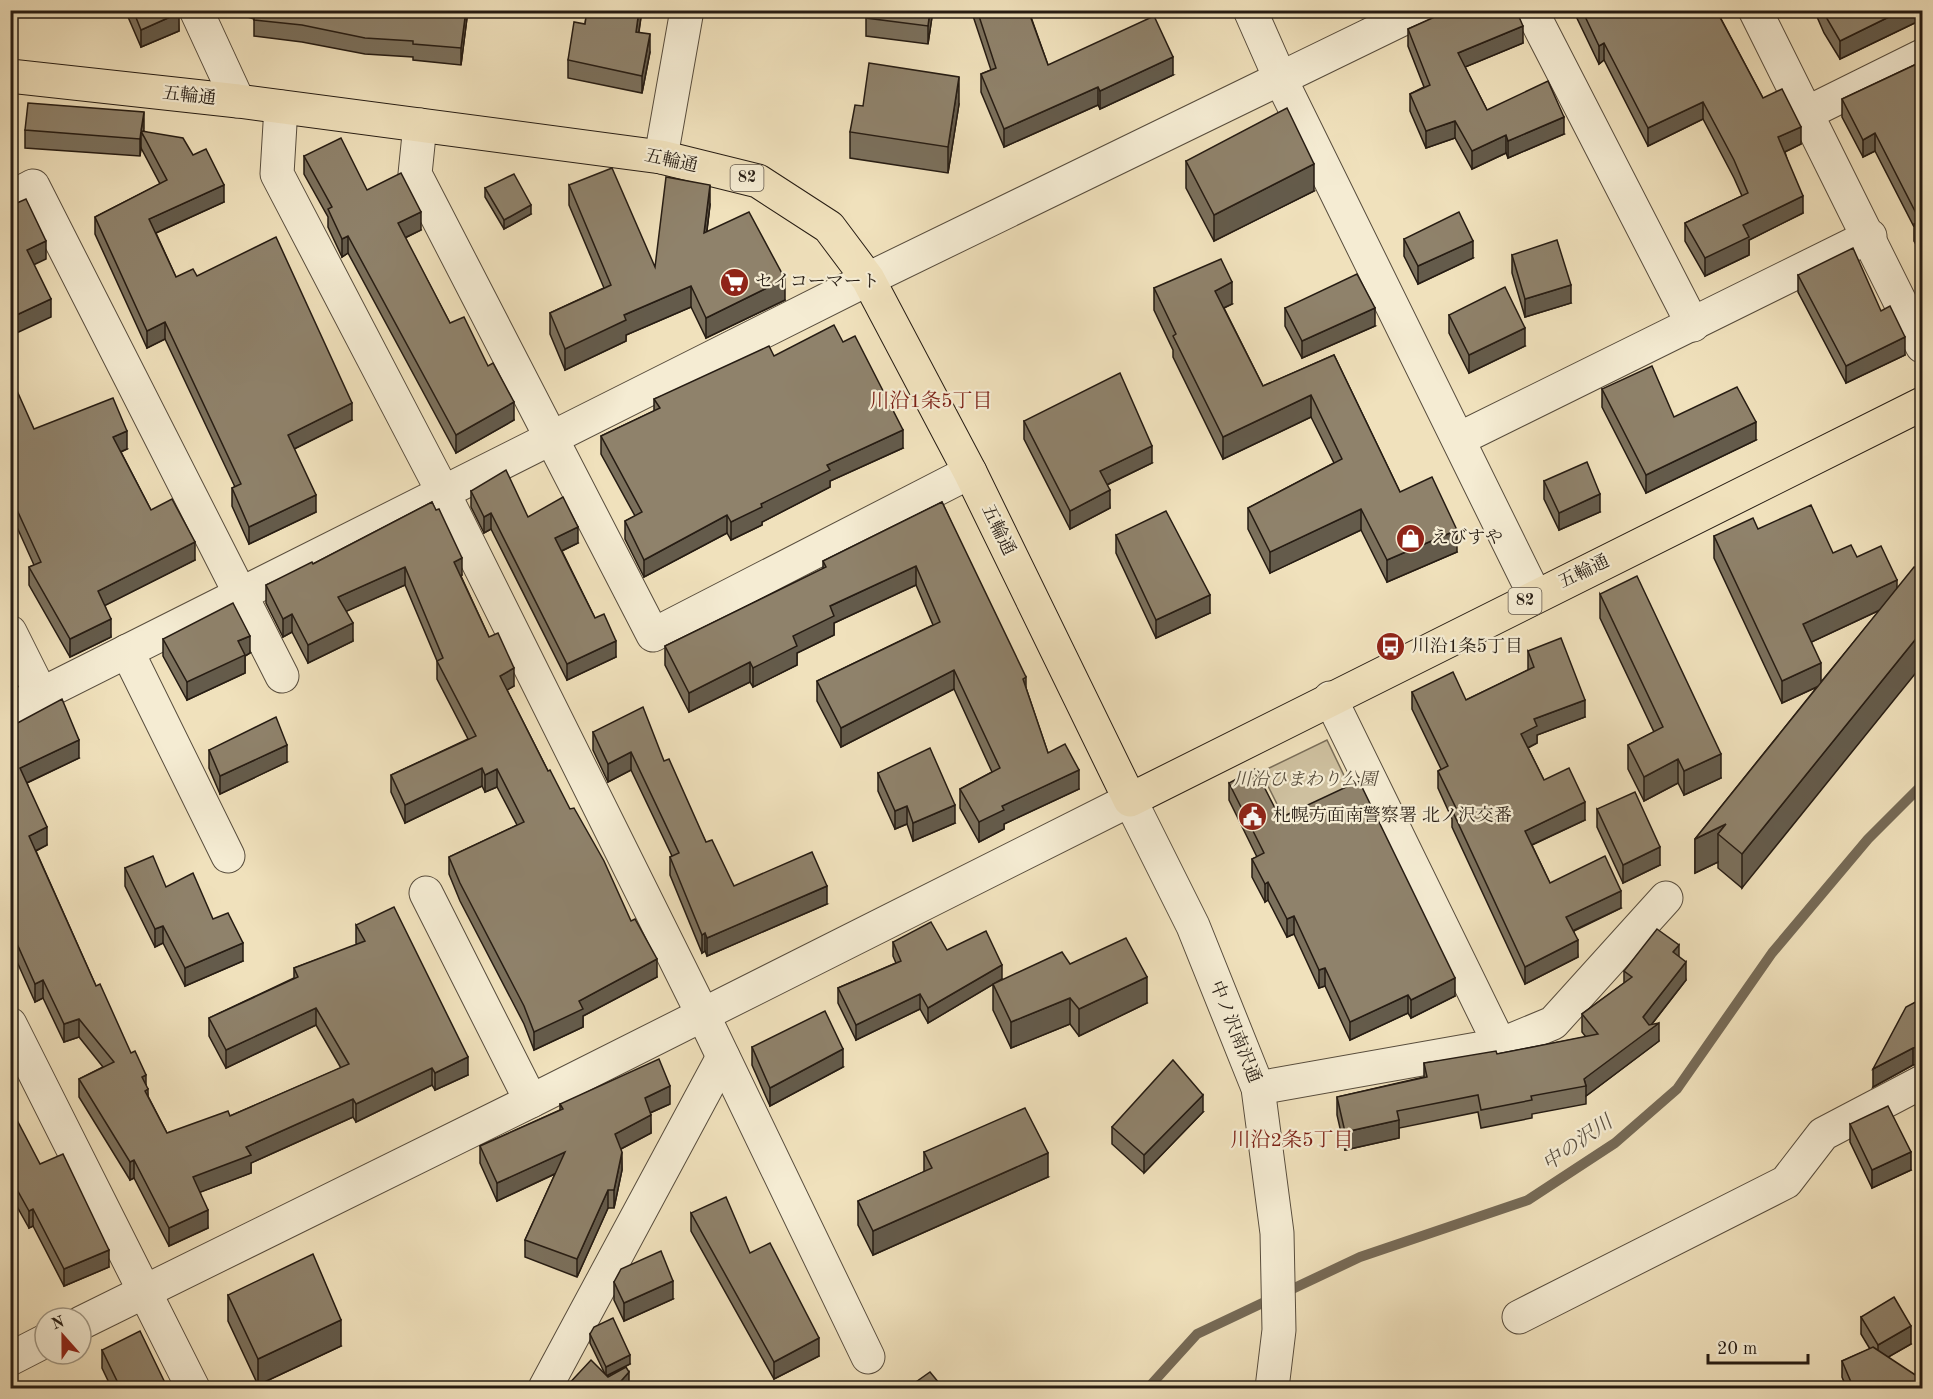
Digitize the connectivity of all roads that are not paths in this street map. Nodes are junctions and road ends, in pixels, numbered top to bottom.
1 (196, 10) edge
2 (687, 10) edge
3 (1250, 10) edge
4 (1421, 10) edge
5 (1532, 10) edge
6 (1755, 10) edge
7 (1923, 56) edge
8 (10, 76) edge
9 (1280, 78) junction
10 (238, 101) junction
11 (281, 107) junction
12 (1807, 113) junction
13 (420, 124) junction
14 (661, 157) junction
15 (10, 198) edge
16 (1870, 236) junction
17 (868, 279) junction
18 (1693, 325) junction
19 (1923, 345) edge
20 (1923, 404) edge
21 (551, 437) junction
22 (1459, 439) junction
23 (970, 472) junction
24 (443, 492) junction
25 (241, 595) junction
26 (1535, 596) junction
27 (10, 632) edge
28 (128, 651) junction
29 (282, 676) dead end
30 (41, 694) junction
31 (1330, 698) junction
32 (10, 710) edge
33 (1130, 800) junction
34 (228, 856) dead end
35 (426, 893) dead end
36 (1666, 898) dead end
37 (703, 1015) junction
38 (10, 1024) edge
39 (1500, 1045) junction
40 (723, 1057) junction
41 (1923, 1082) edge
42 (1258, 1088) junction
43 (531, 1101) junction
44 (144, 1292) junction
45 (93, 1317) edge
46 (1519, 1317) dead end
47 (33, 1347) edge
48 (868, 1357) dead end
49 (10, 1359) edge
50 (193, 1389) edge
51 (544, 1389) edge
52 (1272, 1389) edge

1 - 10 street
2 - 14 street
3 - 9 street
4 - 9 street
5 - 18 street
6 - 12 street
7 - 12 street
8 - 10 main road, 五輪通 / 82
9 - 17 street
9 - 22 street
10 - 11 main road, 五輪通 / 82
11 - 13 main road, 五輪通 / 82
11 - 24 street
12 - 16 street
13 - 14 main road, 五輪通 / 82
13 - 21 street
14 - 17 main road, 五輪通 / 82
15 - 25 street
16 - 18 street
16 - 19 street
17 - 21 street
17 - 23 main road, 五輪通 / 82
18 - 22 street
20 - 26 main road, 五輪通 / 82
21 - 23 street
21 - 24 street
22 - 26 street
23 - 33 main road, 五輪通 / 82
24 - 25 street
24 - 37 street
25 - 28 street
25 - 29 street
26 - 31 main road, 五輪通 / 82
27 - 30 street
28 - 30 street
28 - 34 street
30 - 32 street
31 - 33 main road, 五輪通 / 82
31 - 39 street
33 - 37 street
33 - 42 street, 中ノ沢南沢通
35 - 43 street
36 - 39 street
37 - 40 street
37 - 43 street
38 - 44 street
39 - 42 street
40 - 48 street
40 - 51 street
41 - 46 street
42 - 52 street, 中ノ沢南沢通
43 - 44 street
44 - 45 street
44 - 50 street
47 - 49 street

